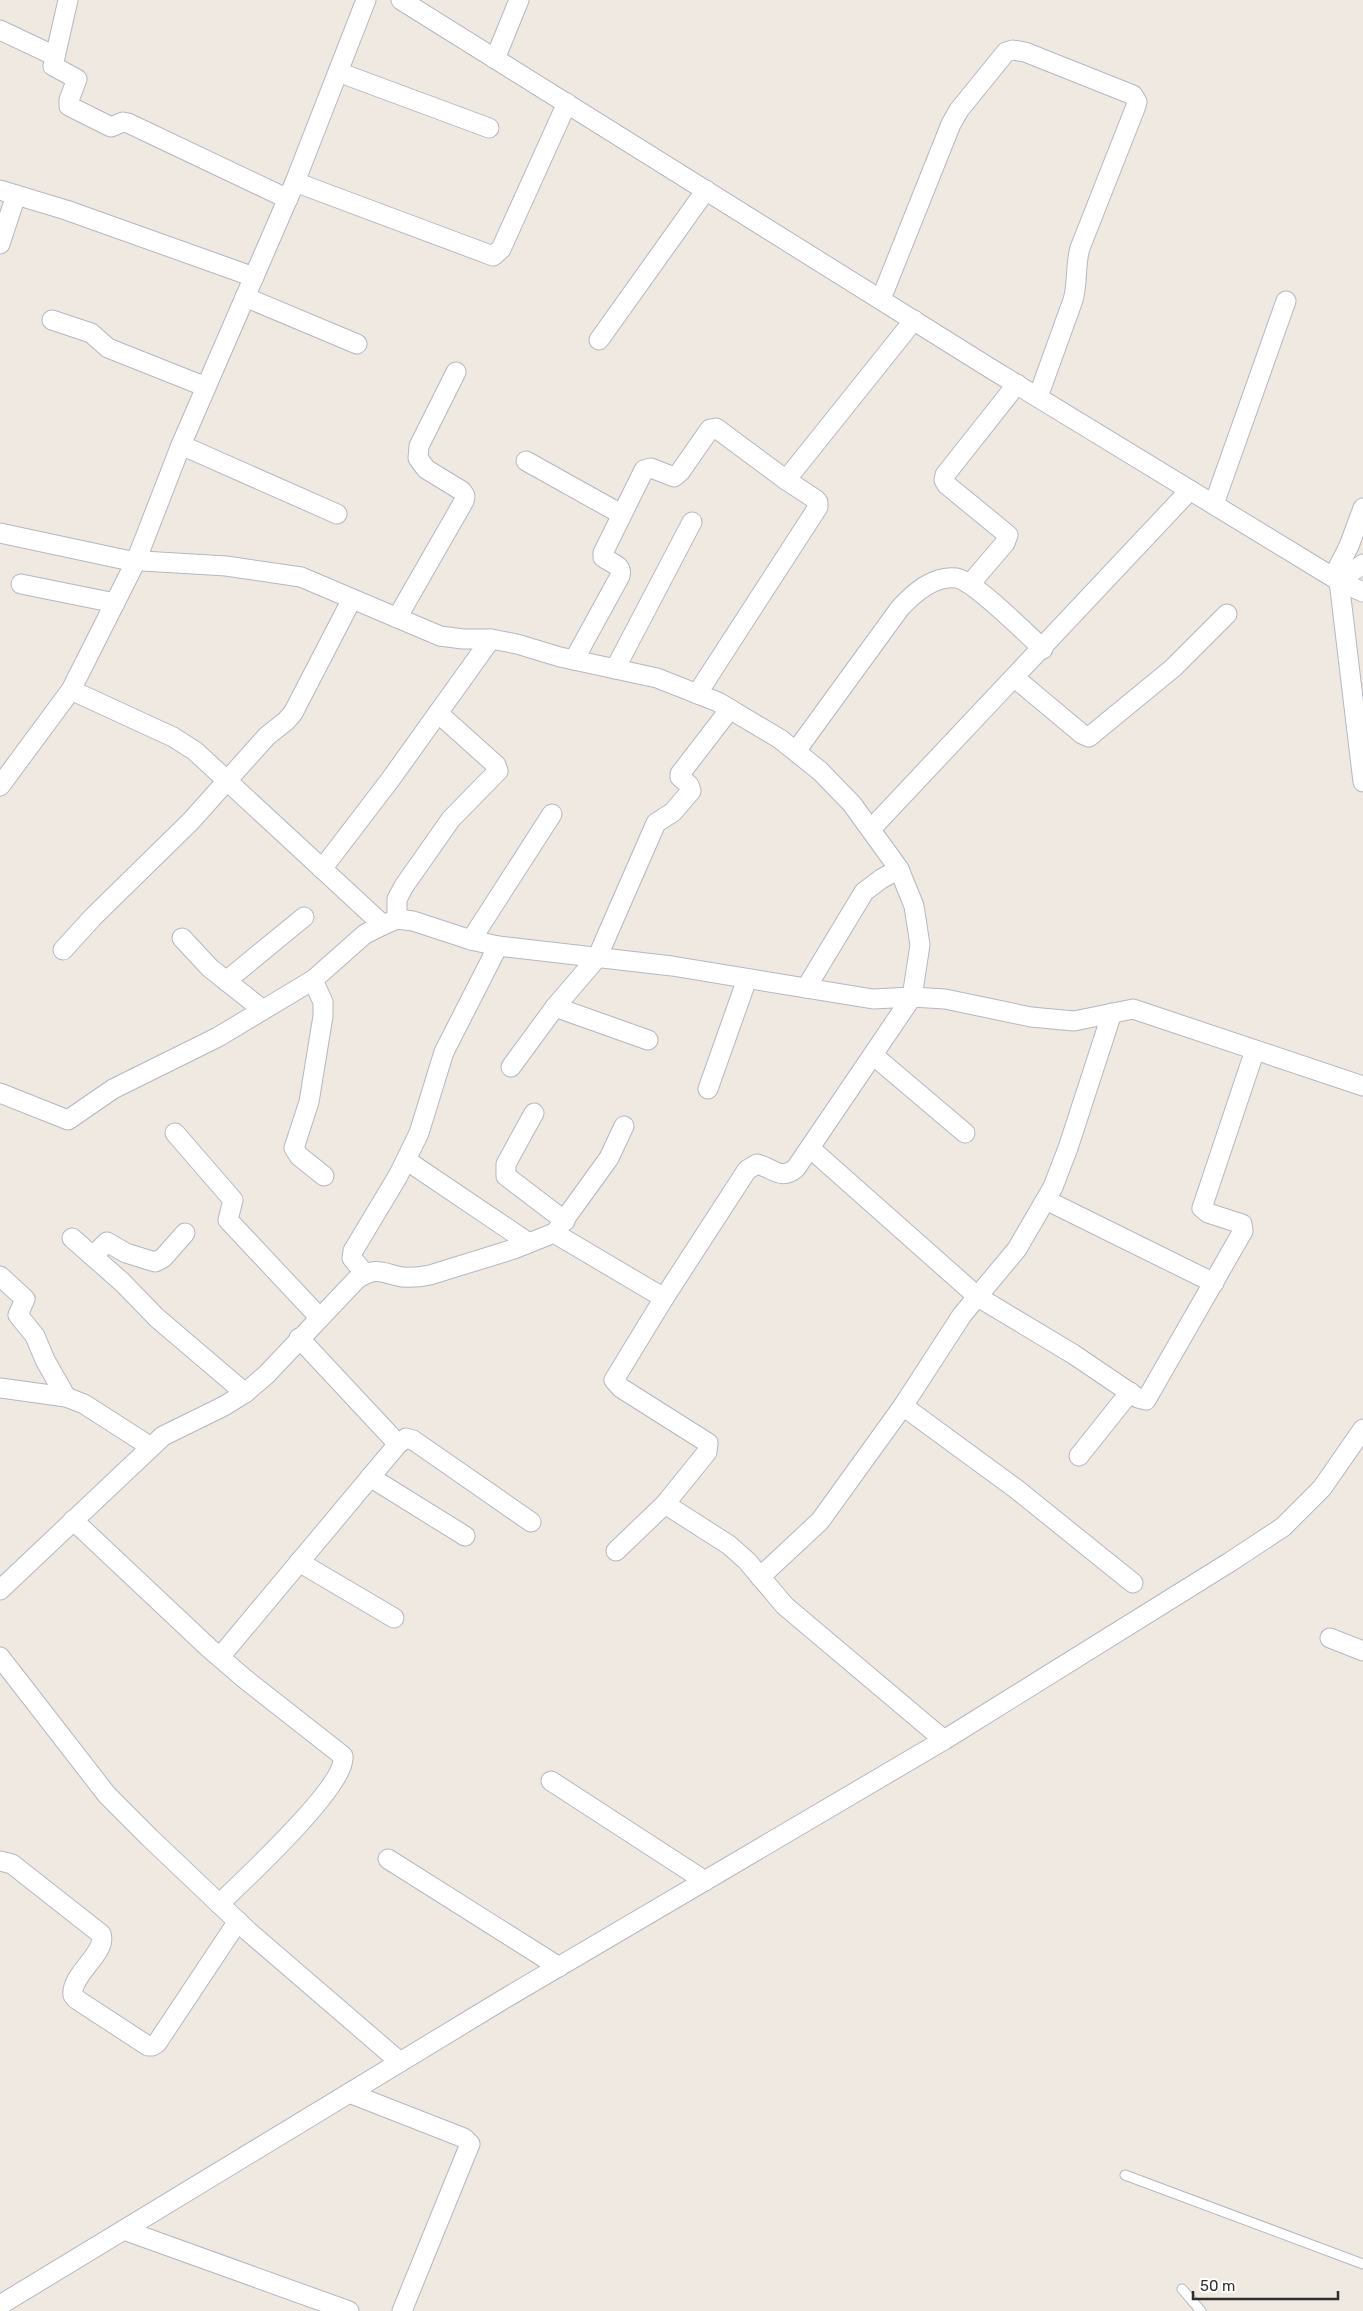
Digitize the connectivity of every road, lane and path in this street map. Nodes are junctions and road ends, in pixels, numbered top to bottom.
1 (68, 0) edge
2 (366, 0) edge
3 (401, 0) edge
4 (519, 0) edge
5 (0, 30) edge
6 (55, 56) junction
7 (495, 58) junction
8 (338, 72) junction
9 (567, 103) junction
10 (489, 128) dead end
11 (296, 182) junction
12 (706, 190) junction
13 (8, 193) edge
14 (288, 199) junction
15 (0, 244) edge
16 (254, 277) junction
17 (245, 297) junction
18 (881, 300) junction
19 (1286, 301) dead end
20 (52, 320) dead end
21 (914, 320) junction
22 (599, 340) dead end
23 (357, 344) dead end
24 (456, 372) dead end
25 (1017, 384) junction
26 (206, 387) junction
27 (1038, 397) junction
28 (181, 445) junction
29 (526, 461) dead end
30 (786, 480) junction
31 (1190, 490) junction
32 (1214, 504) junction
33 (1363, 508) edge
34 (337, 514) dead end
35 (621, 514) junction
36 (692, 522) dead end
37 (0, 533) edge
38 (136, 561) junction
39 (1363, 564) edge
40 (1336, 579) junction
41 (21, 584) dead end
42 (970, 584) junction
43 (1363, 592) edge
44 (352, 599) junction
45 (115, 603) junction
46 (1227, 614) dead end
47 (397, 618) junction
48 (491, 639) junction
49 (1043, 649) junction
50 (574, 660) junction
51 (615, 669) junction
52 (1015, 678) junction
53 (71, 690) junction
54 (697, 694) junction
55 (730, 709) junction
56 (438, 713) junction
57 (796, 751) junction
58 (228, 780) junction
59 (1363, 782) edge
60 (0, 786) edge
61 (552, 814) dead end
62 (871, 829) junction
63 (322, 868) junction
64 (899, 869) junction
65 (304, 917) dead end
66 (390, 922) junction
67 (182, 938) dead end
68 (471, 940) junction
69 (498, 946) junction
70 (63, 950) dead end
71 (597, 958) junction
72 (747, 979) junction
73 (313, 980) junction
74 (226, 981) junction
75 (806, 988) junction
76 (912, 997) junction
77 (555, 1007) junction
78 (263, 1010) junction
79 (1112, 1013) junction
80 (648, 1040) dead end
81 (1255, 1050) junction
82 (873, 1055) junction
83 (510, 1067) dead end
84 (1363, 1086) edge
85 (708, 1089) dead end
86 (1, 1096) edge
87 (534, 1113) dead end
88 (624, 1126) dead end
89 (964, 1132) dead end
90 (175, 1133) dead end
91 (810, 1148) junction
92 (406, 1160) junction
93 (324, 1176) dead end
94 (1046, 1200) junction
95 (560, 1227) junction
96 (185, 1233) dead end
97 (72, 1238) dead end
98 (529, 1243) junction
99 (93, 1256) junction
100 (365, 1274) junction
101 (0, 1276) edge
102 (1214, 1283) junction
103 (978, 1297) junction
104 (664, 1298) junction
105 (320, 1318) junction
106 (299, 1338) junction
107 (0, 1388) edge
108 (1130, 1392) junction
109 (245, 1393) junction
110 (66, 1397) junction
111 (903, 1406) junction
112 (1363, 1429) edge
113 (398, 1444) junction
114 (151, 1447) junction
115 (1080, 1456) dead end
116 (370, 1477) junction
117 (665, 1504) junction
118 (73, 1520) junction
119 (531, 1522) dead end
120 (465, 1536) dead end
121 (616, 1551) dead end
122 (299, 1562) junction
123 (760, 1577) junction
124 (1133, 1583) dead end
125 (0, 1590) edge
126 (394, 1618) dead end
127 (1330, 1638) dead end
128 (1363, 1651) edge
129 (220, 1657) junction
130 (0, 1658) edge
131 (944, 1740) junction
132 (551, 1781) dead end
133 (388, 1859) dead end
134 (0, 1861) edge
135 (705, 1881) junction
136 (219, 1904) junction
137 (238, 1921) junction
138 (559, 1967) junction
139 (400, 2062) junction
140 (349, 2094) junction
141 (1125, 2175) dead end
142 (124, 2230) junction
143 (1363, 2264) edge
144 (1182, 2289) dead end
145 (0, 2305) edge
146 (349, 2311) edge
147 (402, 2311) edge
148 (1200, 2311) edge

1 - 6 street
2 - 8 street
3 - 7 street
4 - 7 street
5 - 6 street
6 - 14 street
7 - 9 street
8 - 10 street
8 - 11 street
9 - 11 street
9 - 12 street
11 - 14 street
12 - 18 street
12 - 22 street
13 - 15 street
13 - 16 street
14 - 16 street
16 - 17 street
17 - 23 street
17 - 26 street
18 - 21 street
18 - 27 street
19 - 32 street
20 - 26 street
21 - 25 street
21 - 30 street
24 - 47 street
25 - 27 street
25 - 42 street
26 - 28 street
27 - 31 street
28 - 34 street
28 - 38 street
29 - 35 street
30 - 35 street
30 - 54 street
31 - 32 street
31 - 49 street
32 - 40 street
33 - 40 street
35 - 50 street
36 - 51 street
37 - 38 street
38 - 44 street
38 - 45 street
39 - 40 street
40 - 43 street
40 - 59 street
41 - 45 street
42 - 49 street
42 - 57 street
44 - 47 street
44 - 58 street
45 - 53 street
46 - 52 street
47 - 48 street
48 - 50 street
48 - 56 street
49 - 52 street
50 - 51 street
51 - 54 street
52 - 62 street
53 - 58 street
53 - 60 street
54 - 55 street
55 - 57 street
55 - 71 street
56 - 63 street
56 - 66 street
57 - 62 street
58 - 63 street
58 - 70 street
61 - 68 street
62 - 64 street
63 - 66 street
64 - 75 street
64 - 76 street
65 - 74 street
66 - 68 street
66 - 73 street
67 - 74 street
68 - 69 street
69 - 71 street
69 - 92 street
71 - 72 street
71 - 77 street
72 - 75 street
72 - 85 street
73 - 78 street
73 - 93 street
74 - 78 street
75 - 76 street
76 - 79 street
76 - 82 street
77 - 80 street
77 - 83 street
78 - 86 street
79 - 81 street
79 - 94 street
81 - 84 street
81 - 102 street
82 - 89 street
82 - 91 street
87 - 95 street
88 - 95 street
90 - 105 street
91 - 103 street
91 - 104 street
92 - 98 street
92 - 100 street
94 - 102 street
94 - 103 street
95 - 98 street
95 - 104 street
96 - 99 street
97 - 99 street
98 - 100 street
99 - 109 street
100 - 105 street
101 - 110 street
102 - 108 street
103 - 108 street
103 - 111 street
104 - 117 street
105 - 106 street
106 - 109 street
106 - 113 street
107 - 110 street
108 - 115 street
109 - 114 street
110 - 114 street
111 - 123 street
111 - 124 street
112 - 131 street
113 - 116 street
113 - 119 street
114 - 118 street
116 - 120 street
116 - 122 street
117 - 121 street
117 - 123 street
118 - 125 street
118 - 129 street
122 - 126 street
122 - 129 street
123 - 131 street
127 - 128 street
129 - 136 street
130 - 136 street
131 - 135 street
132 - 135 street
133 - 138 street
134 - 137 street
135 - 138 street
136 - 137 street
137 - 139 street
138 - 139 street
139 - 140 street
140 - 142 street
140 - 147 street
141 - 143 lane
142 - 145 street
142 - 146 street
144 - 148 lane

